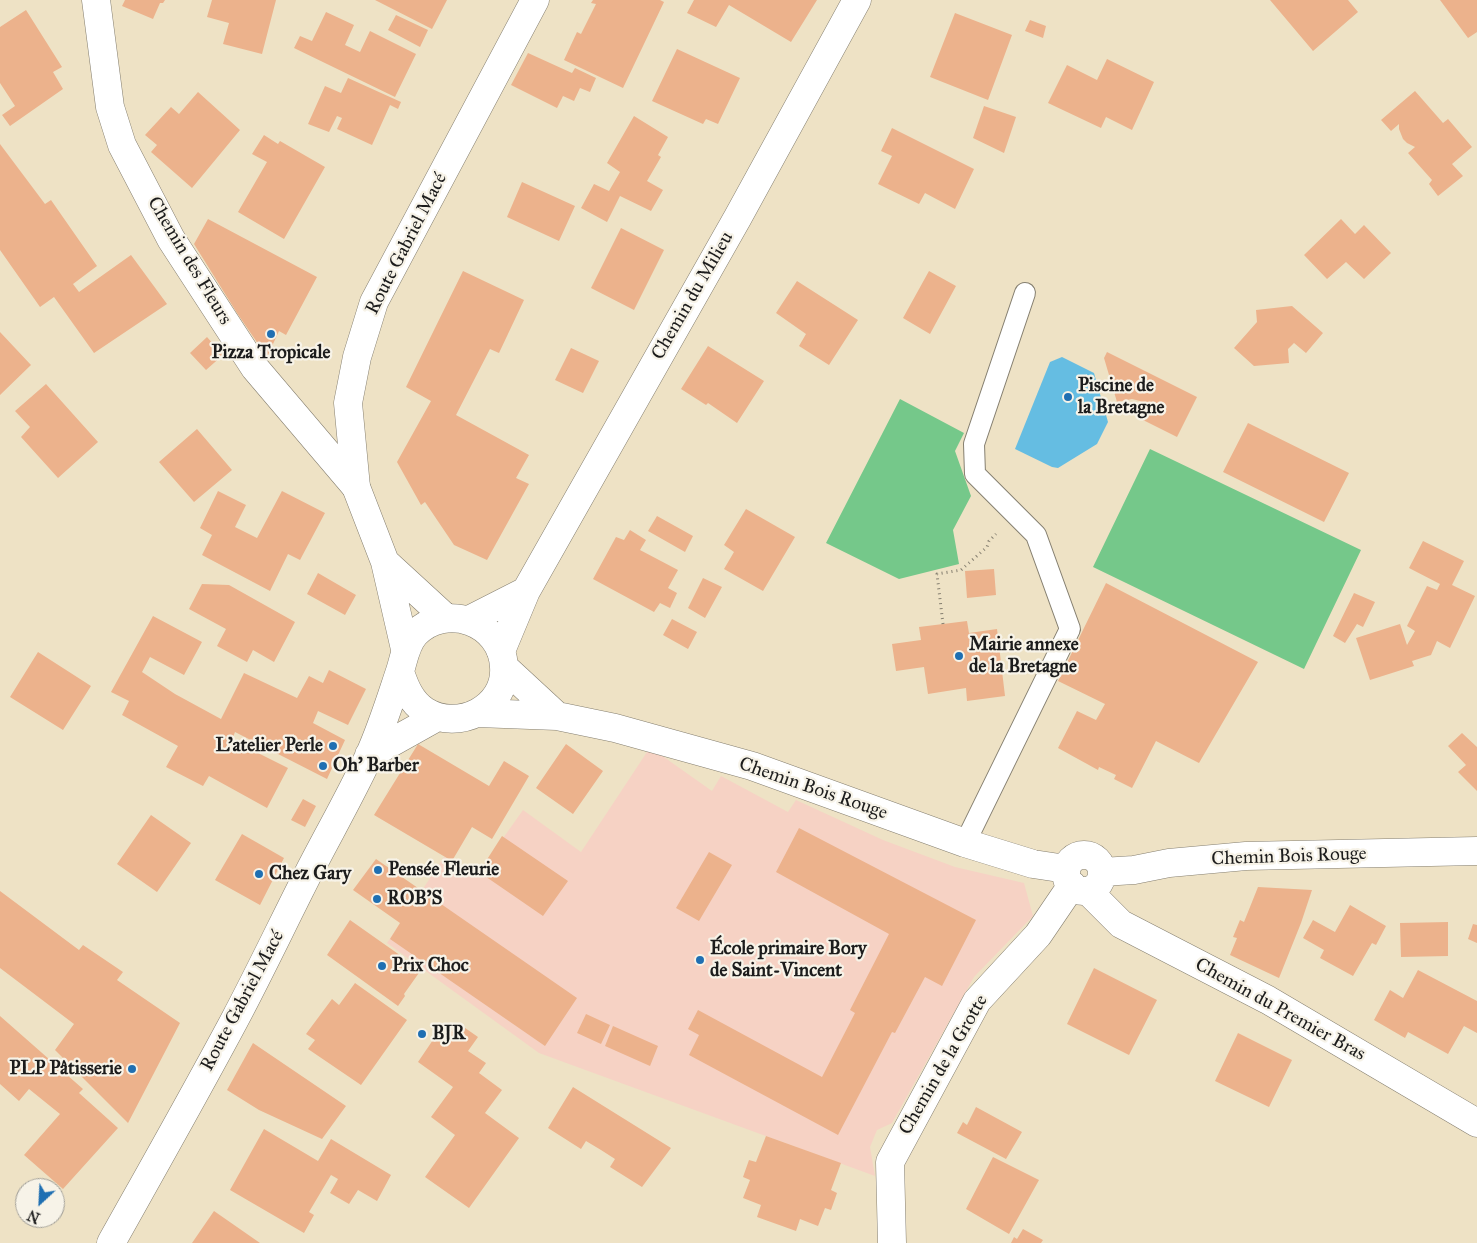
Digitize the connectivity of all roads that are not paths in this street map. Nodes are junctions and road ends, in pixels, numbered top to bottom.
1 (96, 0) edge
2 (535, 0) edge
3 (857, 0) edge
4 (1025, 293) dead end
5 (356, 487) junction
6 (385, 562) junction
7 (526, 590) junction
8 (457, 619) junction
9 (503, 659) junction
10 (403, 660) junction
11 (478, 713) junction
12 (558, 716) junction
13 (437, 717) junction
14 (369, 755) junction
15 (965, 843) junction
16 (1477, 851) edge
17 (1082, 879) junction
18 (1477, 1123) edge
19 (111, 1243) edge
20 (892, 1243) edge

1 - 5 street, Chemin des Fleurs
2 - 5 street, Route Gabriel Macé
3 - 7 street, Chemin du Milieu
4 - 15 lane
5 - 6 street, Route Gabriel Macé
6 - 8 street, Route Gabriel Macé
6 - 10 street, Route Gabriel Macé
7 - 8 street
7 - 9 street, Chemin du Milieu
8 - 9 street
8 - 10 street
9 - 11 street
9 - 12 street
10 - 13 street
10 - 14 street, Route Gabriel Macé
11 - 12 street, Chemin Bois Rouge
11 - 13 street
12 - 15 street, Chemin Bois Rouge
13 - 14 street
14 - 19 street, Route Gabriel Macé
15 - 17 street, Chemin Bois Rouge
16 - 17 street, Chemin Bois Rouge
17 - 18 street, Chemin du Premier Bras
17 - 20 street, Chemin de la Grotte

